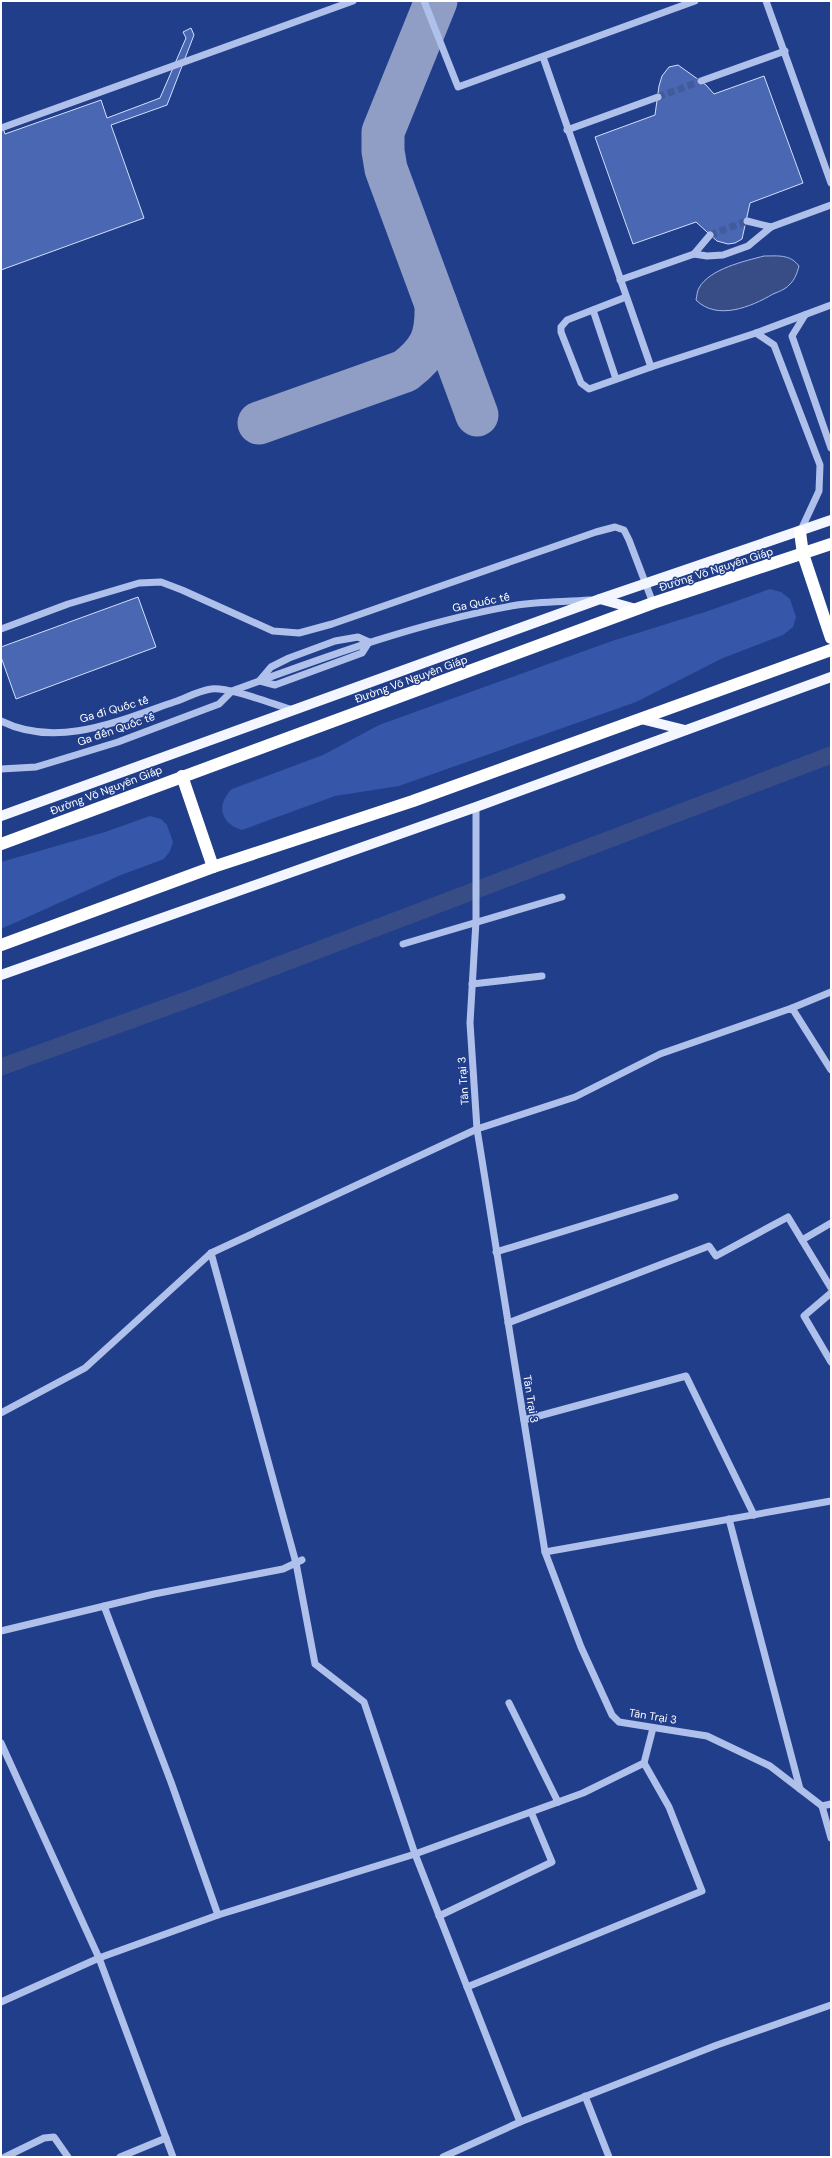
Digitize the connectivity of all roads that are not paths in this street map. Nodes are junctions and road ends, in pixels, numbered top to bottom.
1 (353, 1) edge
2 (424, 1) edge
3 (695, 1) edge
4 (766, 1) edge
5 (784, 52) junction
6 (543, 57) junction
7 (701, 81) tunnel mouth
8 (658, 97) tunnel mouth
9 (1, 128) edge
10 (567, 130) junction
11 (831, 183) edge
12 (831, 205) edge
13 (747, 221) tunnel mouth
14 (771, 227) junction
15 (710, 235) tunnel mouth
16 (694, 254) junction
17 (620, 280) junction
18 (626, 297) junction
19 (831, 305) edge
20 (593, 310) junction
21 (805, 315) junction
22 (756, 333) junction
23 (650, 367) junction
24 (616, 379) junction
25 (831, 448) edge
26 (831, 520) edge
27 (800, 532) junction
28 (831, 544) edge
29 (803, 554) junction
30 (645, 584) junction
31 (600, 600) junction
32 (653, 603) junction
33 (636, 609) junction
34 (1, 630) edge
35 (831, 638) edge
36 (369, 642) junction
37 (831, 650) edge
38 (831, 677) edge
39 (260, 681) junction
40 (232, 691) junction
41 (294, 710) junction
42 (641, 719) junction
43 (1, 721) edge
44 (685, 730) junction
45 (1, 769) edge
46 (182, 776) junction
47 (476, 807) junction
48 (1, 816) edge
49 (1, 844) edge
50 (213, 867) junction
51 (562, 897) dead end
52 (476, 921) junction
53 (403, 944) dead end
54 (1, 945) edge
55 (1, 975) edge
56 (542, 976) dead end
57 (472, 984) junction
58 (831, 992) edge
59 (792, 1008) junction
60 (831, 1070) edge
61 (477, 1129) junction
62 (675, 1197) dead end
63 (831, 1223) edge
64 (802, 1240) junction
65 (496, 1252) junction
66 (211, 1253) junction
67 (831, 1288) edge
68 (831, 1293) edge
69 (508, 1323) junction
70 (831, 1362) edge
71 (1, 1413) edge
72 (524, 1420) junction
73 (831, 1502) edge
74 (754, 1515) junction
75 (729, 1519) junction
76 (545, 1552) junction
77 (299, 1562) junction
78 (104, 1606) junction
79 (1, 1631) edge
80 (510, 1703) dead end
81 (653, 1728) junction
82 (1, 1744) edge
83 (644, 1763) junction
84 (800, 1789) junction
85 (558, 1802) junction
86 (831, 1804) edge
87 (822, 1806) junction
88 (531, 1812) junction
89 (831, 1838) edge
90 (415, 1854) junction
91 (218, 1915) junction
92 (440, 1916) junction
93 (99, 1958) junction
94 (467, 1987) junction
95 (1, 2002) edge
96 (831, 2006) edge
97 (585, 2096) junction
98 (520, 2122) junction
99 (166, 2138) junction
100 (5, 2157) edge
101 (68, 2157) edge
102 (120, 2157) edge
103 (173, 2157) edge
104 (443, 2157) edge
105 (609, 2157) edge

1 - 9 street
2 - 6 street
3 - 6 street
4 - 5 street
5 - 7 street
5 - 11 street
6 - 10 street
8 - 10 street
10 - 17 street
12 - 14 street
13 - 14 street
14 - 16 street
15 - 16 street
16 - 17 street
17 - 18 street
18 - 20 street
18 - 23 street
19 - 21 street
20 - 24 street
20 - 24 street
21 - 22 street
21 - 25 street
22 - 23 street
22 - 27 street
23 - 24 street
26 - 27 main road, Đường Võ Nguyên Giáp
27 - 29 highway
27 - 30 main road, Đường Võ Nguyên Giáp
28 - 29 highway, Đường Võ Nguyên Giáp
29 - 32 highway, Đường Võ Nguyên Giáp
29 - 35 highway
30 - 31 main road, Đường Võ Nguyên Giáp
30 - 32 street
30 - 34 street
31 - 33 main road
31 - 36 street, Ga Quốc tế
31 - 41 main road, Đường Võ Nguyên Giáp
32 - 33 highway, Đường Võ Nguyên Giáp
33 - 46 highway, Đường Võ Nguyên Giáp
36 - 39 street, Ga Quốc tế
36 - 39 street, Ga Quốc tế
37 - 42 highway
38 - 44 main road
39 - 40 street, Ga Quốc tế
40 - 41 street
40 - 43 street, Ga đi Quốc tế
40 - 45 street, Ga đến Quốc tế
41 - 48 main road, Đường Võ Nguyên Giáp
42 - 44 main road
42 - 50 highway
44 - 47 main road
46 - 49 highway, Đường Võ Nguyên Giáp
46 - 50 highway
47 - 52 street, Tân Trại 3
47 - 55 main road
50 - 54 highway
51 - 52 street
52 - 53 street
52 - 57 street, Tân Trại 3
56 - 57 street
57 - 61 street, Tân Trại 3
58 - 59 street
59 - 60 street
59 - 61 street
61 - 65 street, Tân Trại 3
61 - 66 street
62 - 65 street
63 - 64 street
64 - 67 street
64 - 69 street
65 - 69 street, Tân Trại 3
66 - 71 street
66 - 77 street
68 - 70 street
69 - 72 street, Tân Trại 3
72 - 74 street
72 - 76 street, Tân Trại 3
73 - 74 street
74 - 75 street
75 - 76 street
75 - 84 street
76 - 81 street, Tân Trại 3
77 - 78 street
77 - 90 street
78 - 79 street
78 - 91 street
80 - 85 street
81 - 83 street
81 - 84 street, Tân Trại 3
82 - 93 street
83 - 85 street
83 - 94 street
84 - 87 street, Tân Trại 3
85 - 88 street
86 - 87 street
87 - 89 street
88 - 90 street
88 - 92 street
90 - 91 street
90 - 92 street
91 - 93 street
92 - 94 street
93 - 95 street
93 - 99 street
94 - 98 street
96 - 97 street
97 - 98 street
97 - 105 street
98 - 104 street
99 - 102 street
99 - 103 street
100 - 101 street

